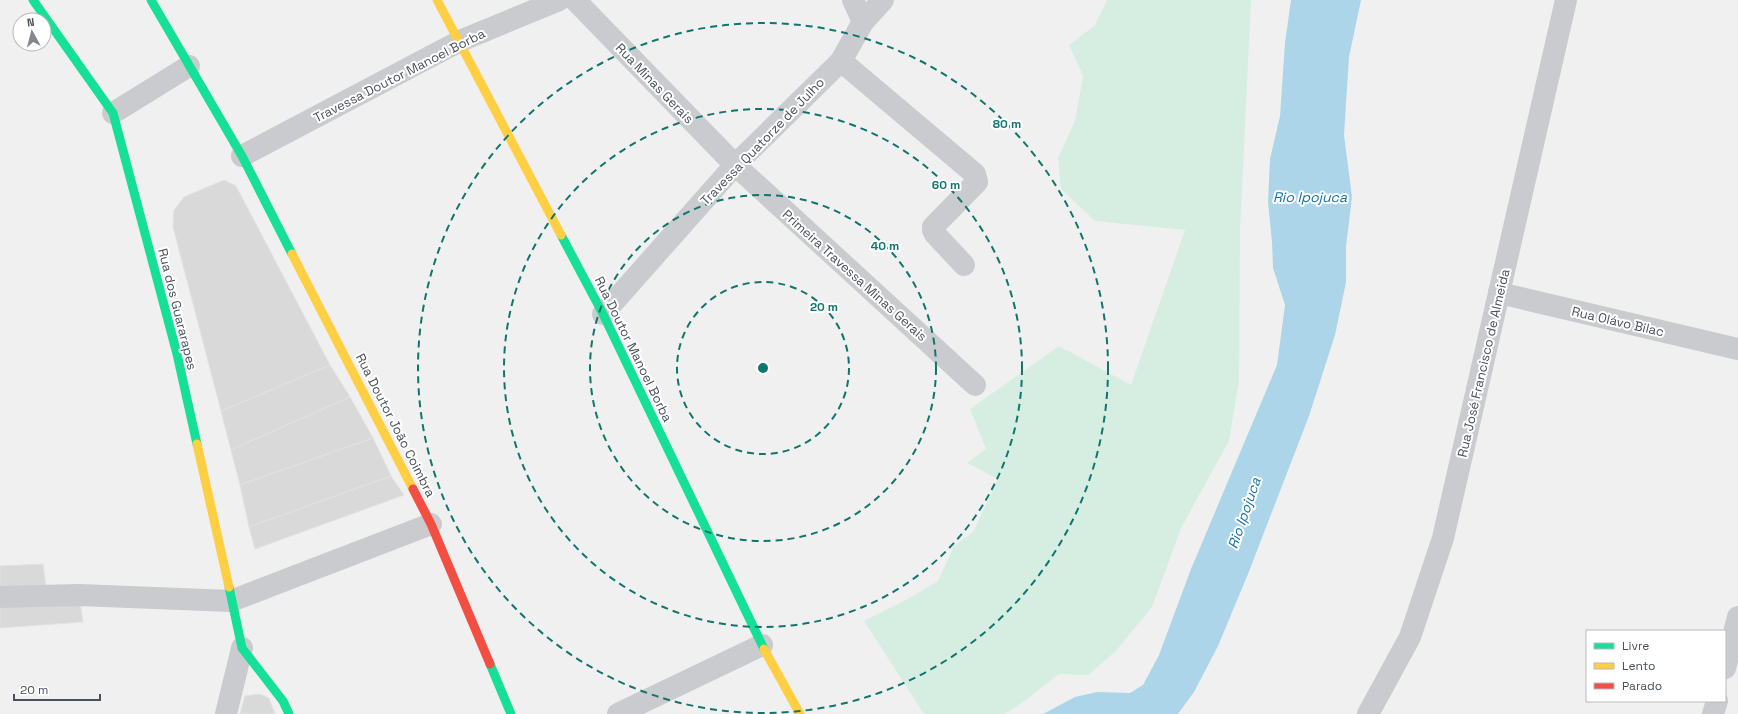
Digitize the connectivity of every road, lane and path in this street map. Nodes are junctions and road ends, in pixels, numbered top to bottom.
1 (33, 0) edge
2 (151, 0) edge
3 (437, 0) edge
4 (559, 0) edge
5 (575, 0) edge
6 (853, 0) edge
7 (866, 0) edge
8 (883, 0) edge
9 (1566, 0) edge
10 (863, 22) junction
11 (460, 42) junction
12 (841, 60) junction
13 (189, 66) junction
14 (113, 113) junction
15 (242, 156) junction
16 (734, 165) junction
17 (964, 265) dead end
18 (1499, 293) junction
19 (603, 314) junction
20 (1738, 349) edge
21 (975, 385) dead end
22 (431, 524) junction
23 (0, 597) edge
24 (231, 601) junction
25 (1738, 617) edge
26 (762, 646) junction
27 (242, 648) junction
28 (1726, 664) edge
29 (1717, 702) edge
30 (226, 714) edge
31 (289, 714) edge
32 (511, 714) edge
33 (618, 714) edge
34 (800, 714) edge
35 (1368, 714) edge
36 (1714, 714) edge

1 - 14 street, Rua dos Guararapes
2 - 13 street
3 - 11 street, Rua Doutor Manoel Borba
4 - 11 street, Travessa Doutor Manoel Borba
5 - 16 street, Rua Minas Gerais
6 - 10 street
7 - 10 street
8 - 10 street, Travessa Quatorze de Julho
9 - 18 street, Rua José Francisco de Almeida
10 - 12 street, Travessa Quatorze de Julho
11 - 15 street, Travessa Doutor Manoel Borba
11 - 19 street, Rua Doutor Manoel Borba
12 - 16 street, Travessa Quatorze de Julho
12 - 17 street
13 - 14 street
13 - 15 street
14 - 24 street, Rua dos Guararapes
15 - 22 street, Rua Doutor João Coimbra
16 - 19 street, Travessa Quatorze de Julho
16 - 21 street, Primeira Travessa Minas Gerais
18 - 20 street, Rua Olávo Bilac
18 - 35 street, Rua José Francisco de Almeida
19 - 26 street, Rua Doutor Manoel Borba
22 - 24 street
22 - 32 street, Rua Doutor João Coimbra
23 - 24 street
24 - 27 street, Rua dos Guararapes
25 - 28 street
26 - 33 street
26 - 34 street, Rua Doutor Manoel Borba
27 - 30 street
27 - 31 street
29 - 36 street

